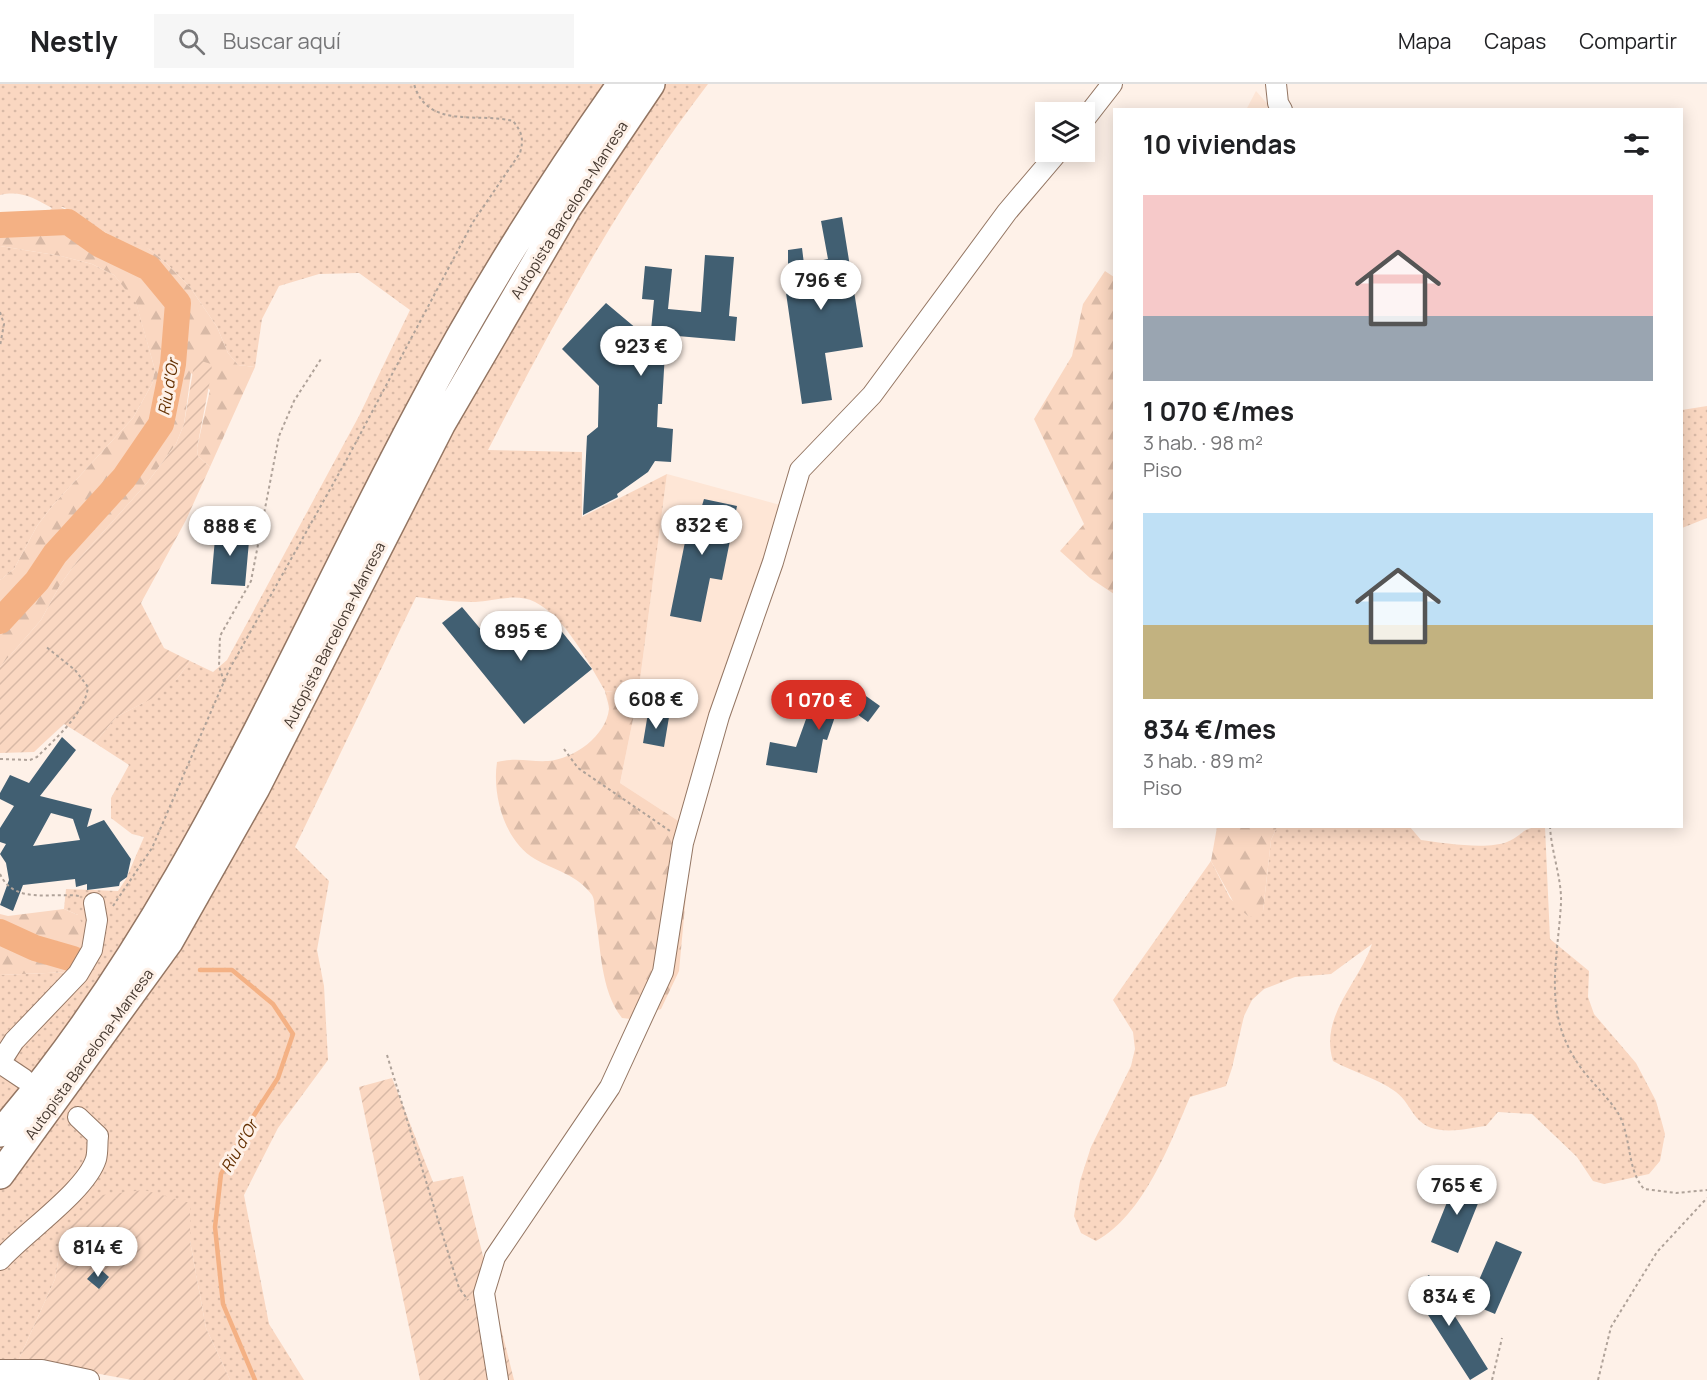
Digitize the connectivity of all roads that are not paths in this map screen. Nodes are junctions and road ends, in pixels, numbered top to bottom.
1 (621, 84) edge
2 (651, 84) edge
3 (1112, 84) edge
4 (1276, 84) edge
5 (1095, 106) edge
6 (1281, 108) edge
7 (1050, 162) edge
8 (96, 912) road end
9 (0, 1063) edge
10 (24, 1079) dead end
11 (78, 1117) dead end
12 (0, 1132) edge
13 (0, 1175) edge
14 (0, 1260) edge
15 (0, 1370) edge
16 (89, 1380) edge
17 (498, 1380) edge

1 - 12 highway, Autopista Barcelona-Manresa
2 - 13 highway, Autopista Barcelona-Manresa
3 - 5 street
4 - 6 street
7 - 17 street
8 - 9 street
9 - 10 street
11 - 14 street
15 - 16 street

